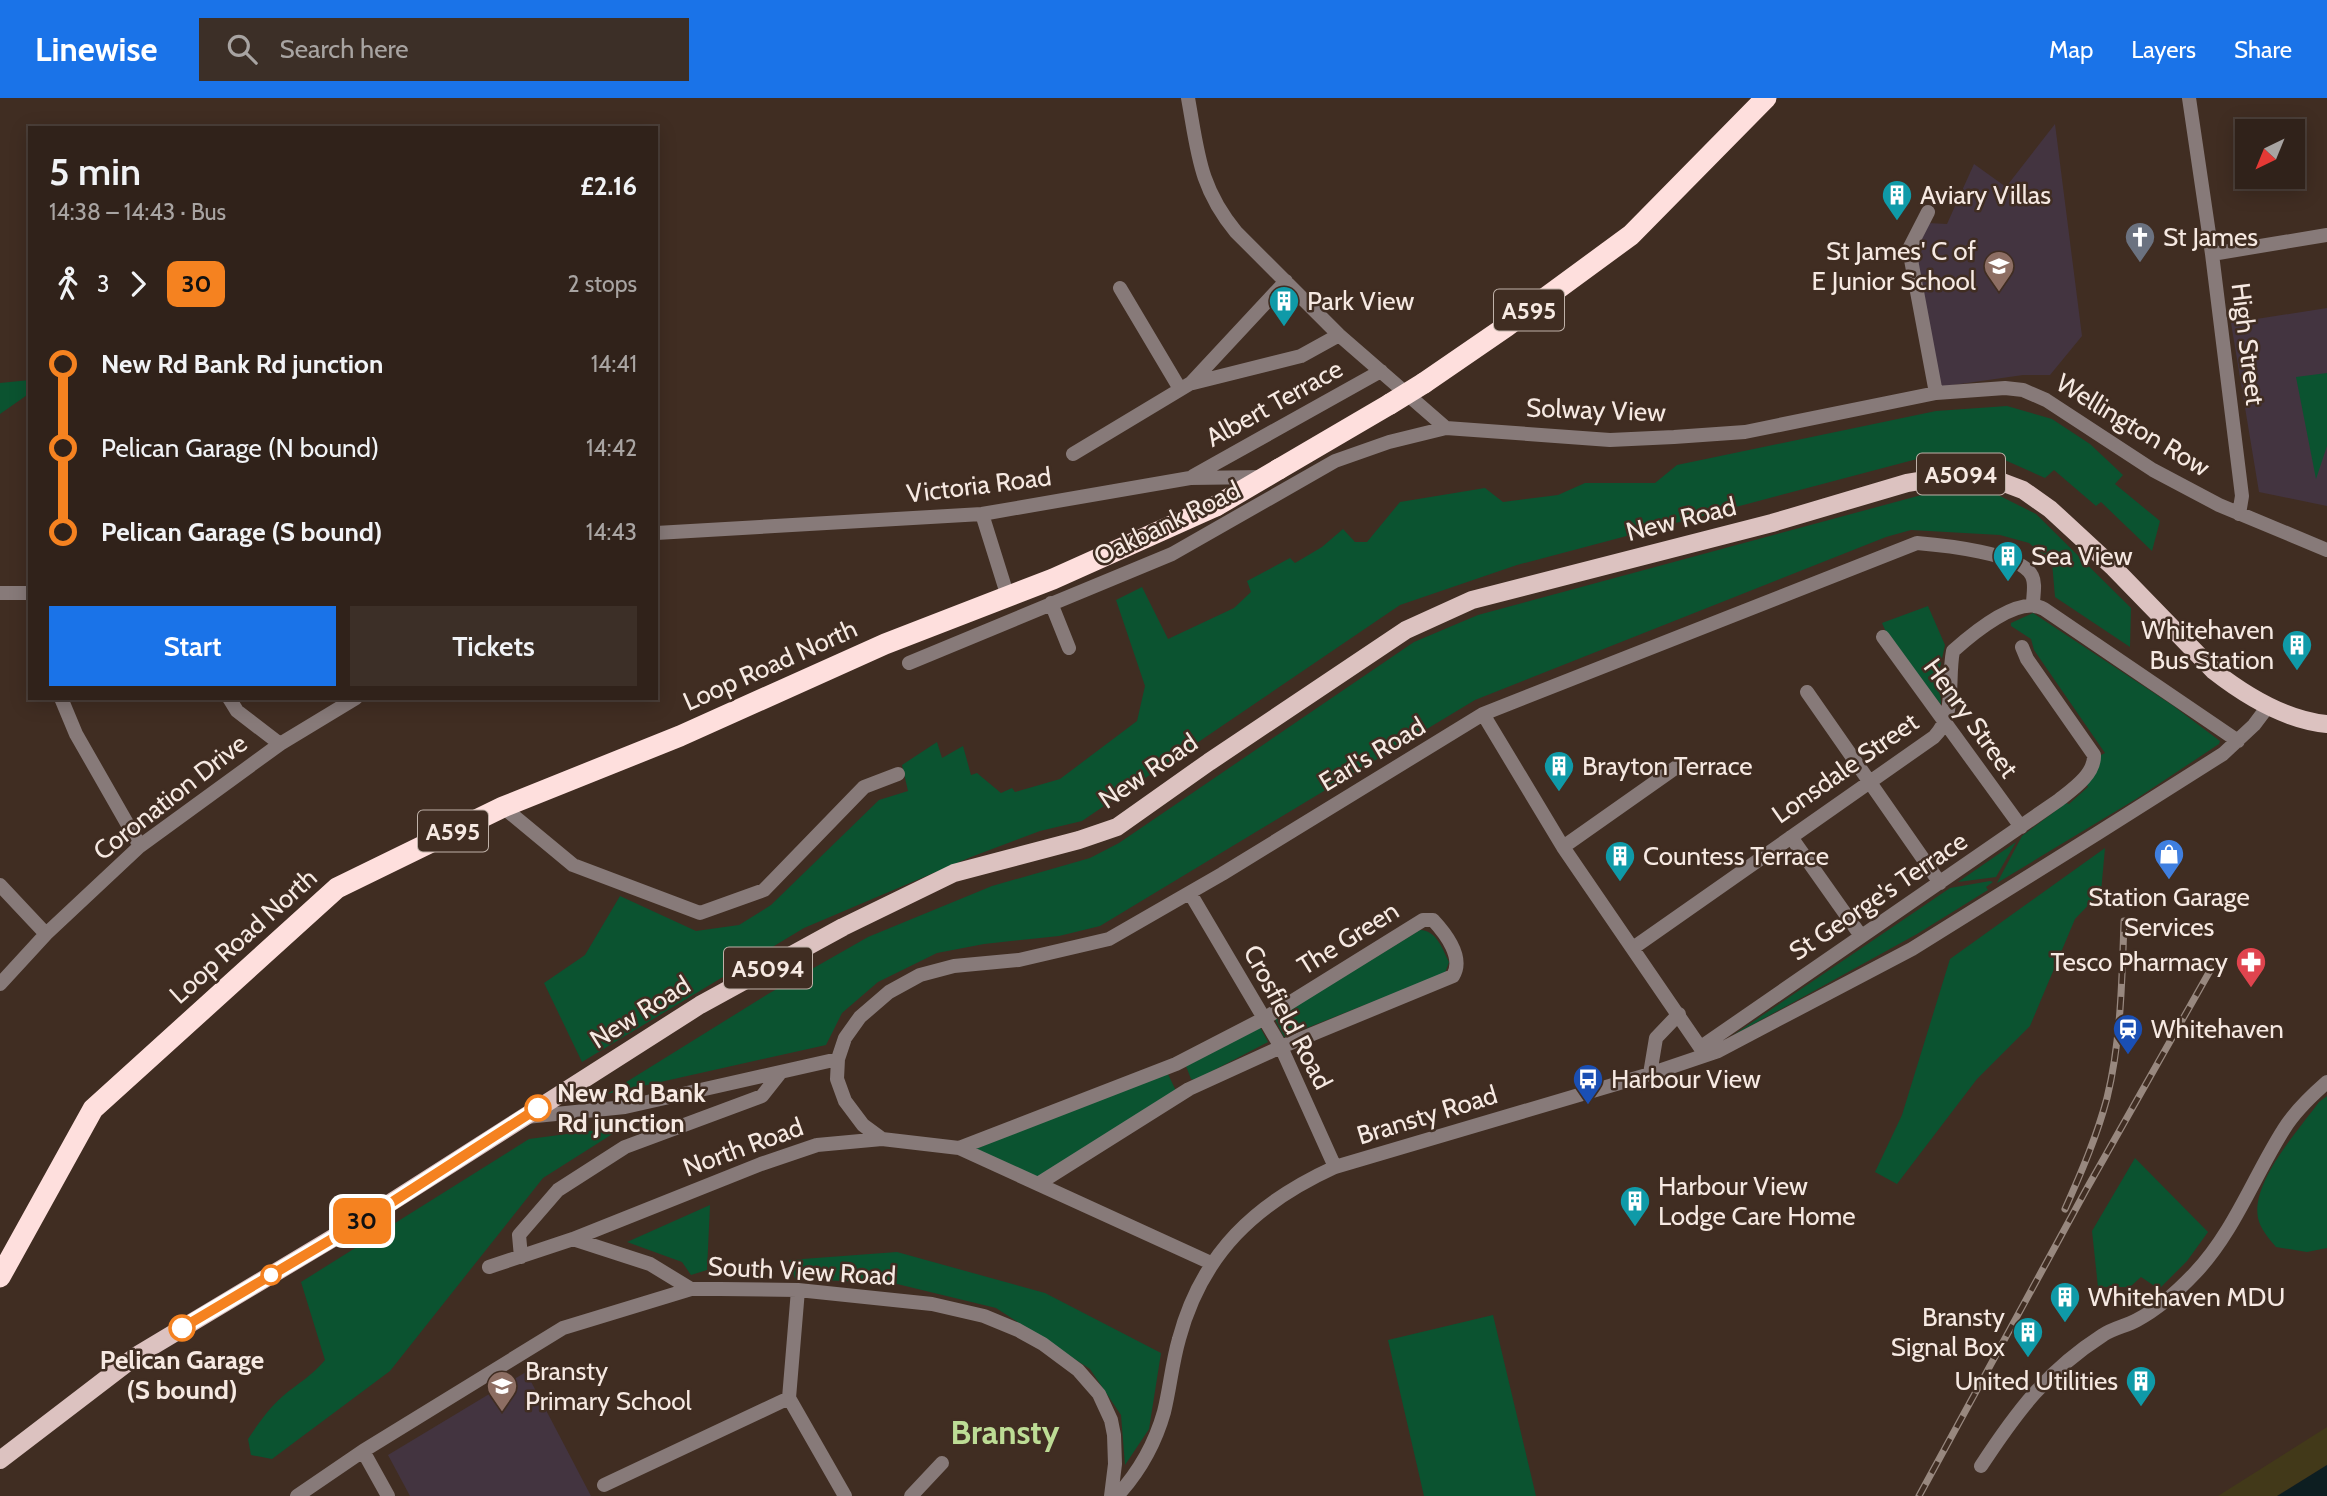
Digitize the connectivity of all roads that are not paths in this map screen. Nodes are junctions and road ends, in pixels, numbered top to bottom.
1 (1188, 98) edge
2 (1766, 98) edge
3 (2189, 98) edge
4 (1928, 212) dead end
5 (2327, 235) edge
6 (2212, 254) junction
7 (1286, 281) junction
8 (1120, 288) dead end
9 (1339, 335) junction
10 (1381, 371) junction
11 (1186, 386) junction
12 (1936, 393) junction
13 (1905, 398) joint
14 (1446, 428) junction
15 (1073, 454) dead end
16 (1307, 477) junction
17 (1190, 478) junction
18 (982, 514) junction
19 (2239, 514) junction
20 (658, 533) edge
21 (2327, 550) edge
22 (0, 593) edge
23 (28, 593) edge
24 (1008, 597) junction
25 (1051, 603) junction
26 (2033, 604) junction
27 (1883, 637) dead end
28 (2022, 647) dead end
29 (1069, 648) dead end
30 (909, 663) dead end
31 (1807, 692) dead end
32 (62, 700) edge
33 (230, 700) edge
34 (353, 700) edge
35 (2269, 705) junction
36 (1483, 714) junction
37 (1945, 723) junction
38 (2327, 724) edge
39 (2238, 741) junction
40 (280, 744) junction
41 (1678, 766) dead end
42 (898, 774) dead end
43 (1870, 781) junction
44 (503, 807) junction
45 (2021, 827) junction
46 (1791, 837) junction
47 (141, 845) junction
48 (1563, 847) junction
49 (1940, 883) junction
50 (0, 886) edge
51 (1190, 893) junction
52 (46, 934) junction
53 (1861, 936) junction
54 (1633, 948) junction
55 (0, 984) edge
56 (1679, 1014) junction
57 (1265, 1018) junction
58 (1281, 1047) junction
59 (1703, 1051) junction
60 (838, 1059) junction
61 (781, 1072) junction
62 (1650, 1074) junction
63 (2327, 1082) edge
64 (524, 1117) junction
65 (882, 1139) junction
66 (959, 1148) junction
67 (1335, 1167) junction
68 (1038, 1184) junction
69 (573, 1239) junction
70 (521, 1257) junction
71 (1211, 1263) junction
72 (489, 1267) dead end
73 (0, 1277) edge
74 (691, 1289) junction
75 (798, 1290) junction
76 (789, 1398) junction
77 (363, 1451) junction
78 (0, 1460) edge
79 (942, 1463) dead end
80 (1981, 1466) dead end
81 (604, 1485) dead end
82 (298, 1496) edge
83 (388, 1496) edge
84 (845, 1496) edge
85 (911, 1496) edge
86 (1111, 1496) edge
87 (1117, 1496) edge

1 - 7 street
2 - 24 highway, Loop Road North / A595, bridge
3 - 6 street, High Street
4 - 12 street
5 - 6 street
6 - 19 street, High Street
7 - 9 street
7 - 11 street
8 - 11 street
9 - 10 street
9 - 11 street
10 - 14 street
10 - 17 street, Albert Terrace
11 - 15 street
12 - 13 street, Wellington Row
12 - 19 street, Wellington Row
13 - 14 street, Solway View
14 - 16 street, Oakbank Road
16 - 17 street, Victoria Road
16 - 25 street, Oakbank Road
17 - 18 street, Victoria Road
18 - 20 street, Victoria Road
18 - 24 street
19 - 21 street, Wellington Row
22 - 23 street
24 - 44 highway, Loop Road North / A595
25 - 29 street
25 - 30 street, Oakbank Road
26 - 36 street, Earl's Road
26 - 37 street
26 - 39 street
27 - 37 street, Henry Street
28 - 45 street, St George's Terrace
31 - 43 street
32 - 47 street
33 - 40 street
34 - 40 street, Coronation Drive
35 - 38 main road, A5094
35 - 39 street, Bransty Road
35 - 64 main road, New Road / A5094
36 - 48 street
36 - 51 street, Earl's Road
37 - 43 street, Lonsdale Street
37 - 45 street, Henry Street
39 - 59 street, Bransty Road
40 - 47 street, Coronation Drive
41 - 48 street
42 - 44 street
43 - 46 street, Lonsdale Street
43 - 49 street
44 - 73 highway, Loop Road North / A595
45 - 49 street, St George's Terrace
46 - 53 street
46 - 54 street, Lonsdale Street
47 - 52 street, Coronation Drive
48 - 54 street
49 - 53 street, St George's Terrace
50 - 52 street
51 - 57 street, Crosfield Road
51 - 60 street, Earl's Road
52 - 55 street, Coronation Drive
53 - 59 street, St George's Terrace
54 - 56 street
56 - 59 street
56 - 62 street
57 - 58 street, Crosfield Road
57 - 58 street, The Green
57 - 66 street, The Green
58 - 67 street, Crosfield Road
58 - 68 street, The Green
59 - 62 street, Bransty Road
60 - 61 street
60 - 65 street
61 - 64 street
61 - 70 street
62 - 67 street, Bransty Road
63 - 80 street
64 - 78 main road, New Road / A5094
65 - 66 street, North Road
65 - 69 street, North Road
66 - 68 street, North Road
67 - 71 street, Bransty Road
68 - 71 street, North Road
69 - 70 street, North Road
69 - 74 street
70 - 72 street, North Road
71 - 87 street, Bransty Road
74 - 75 street, South View Road
74 - 77 street, South View Road
75 - 76 street
75 - 86 street, South View Road
76 - 81 street
76 - 84 street
77 - 82 street, South View Road
77 - 83 street
79 - 85 street

